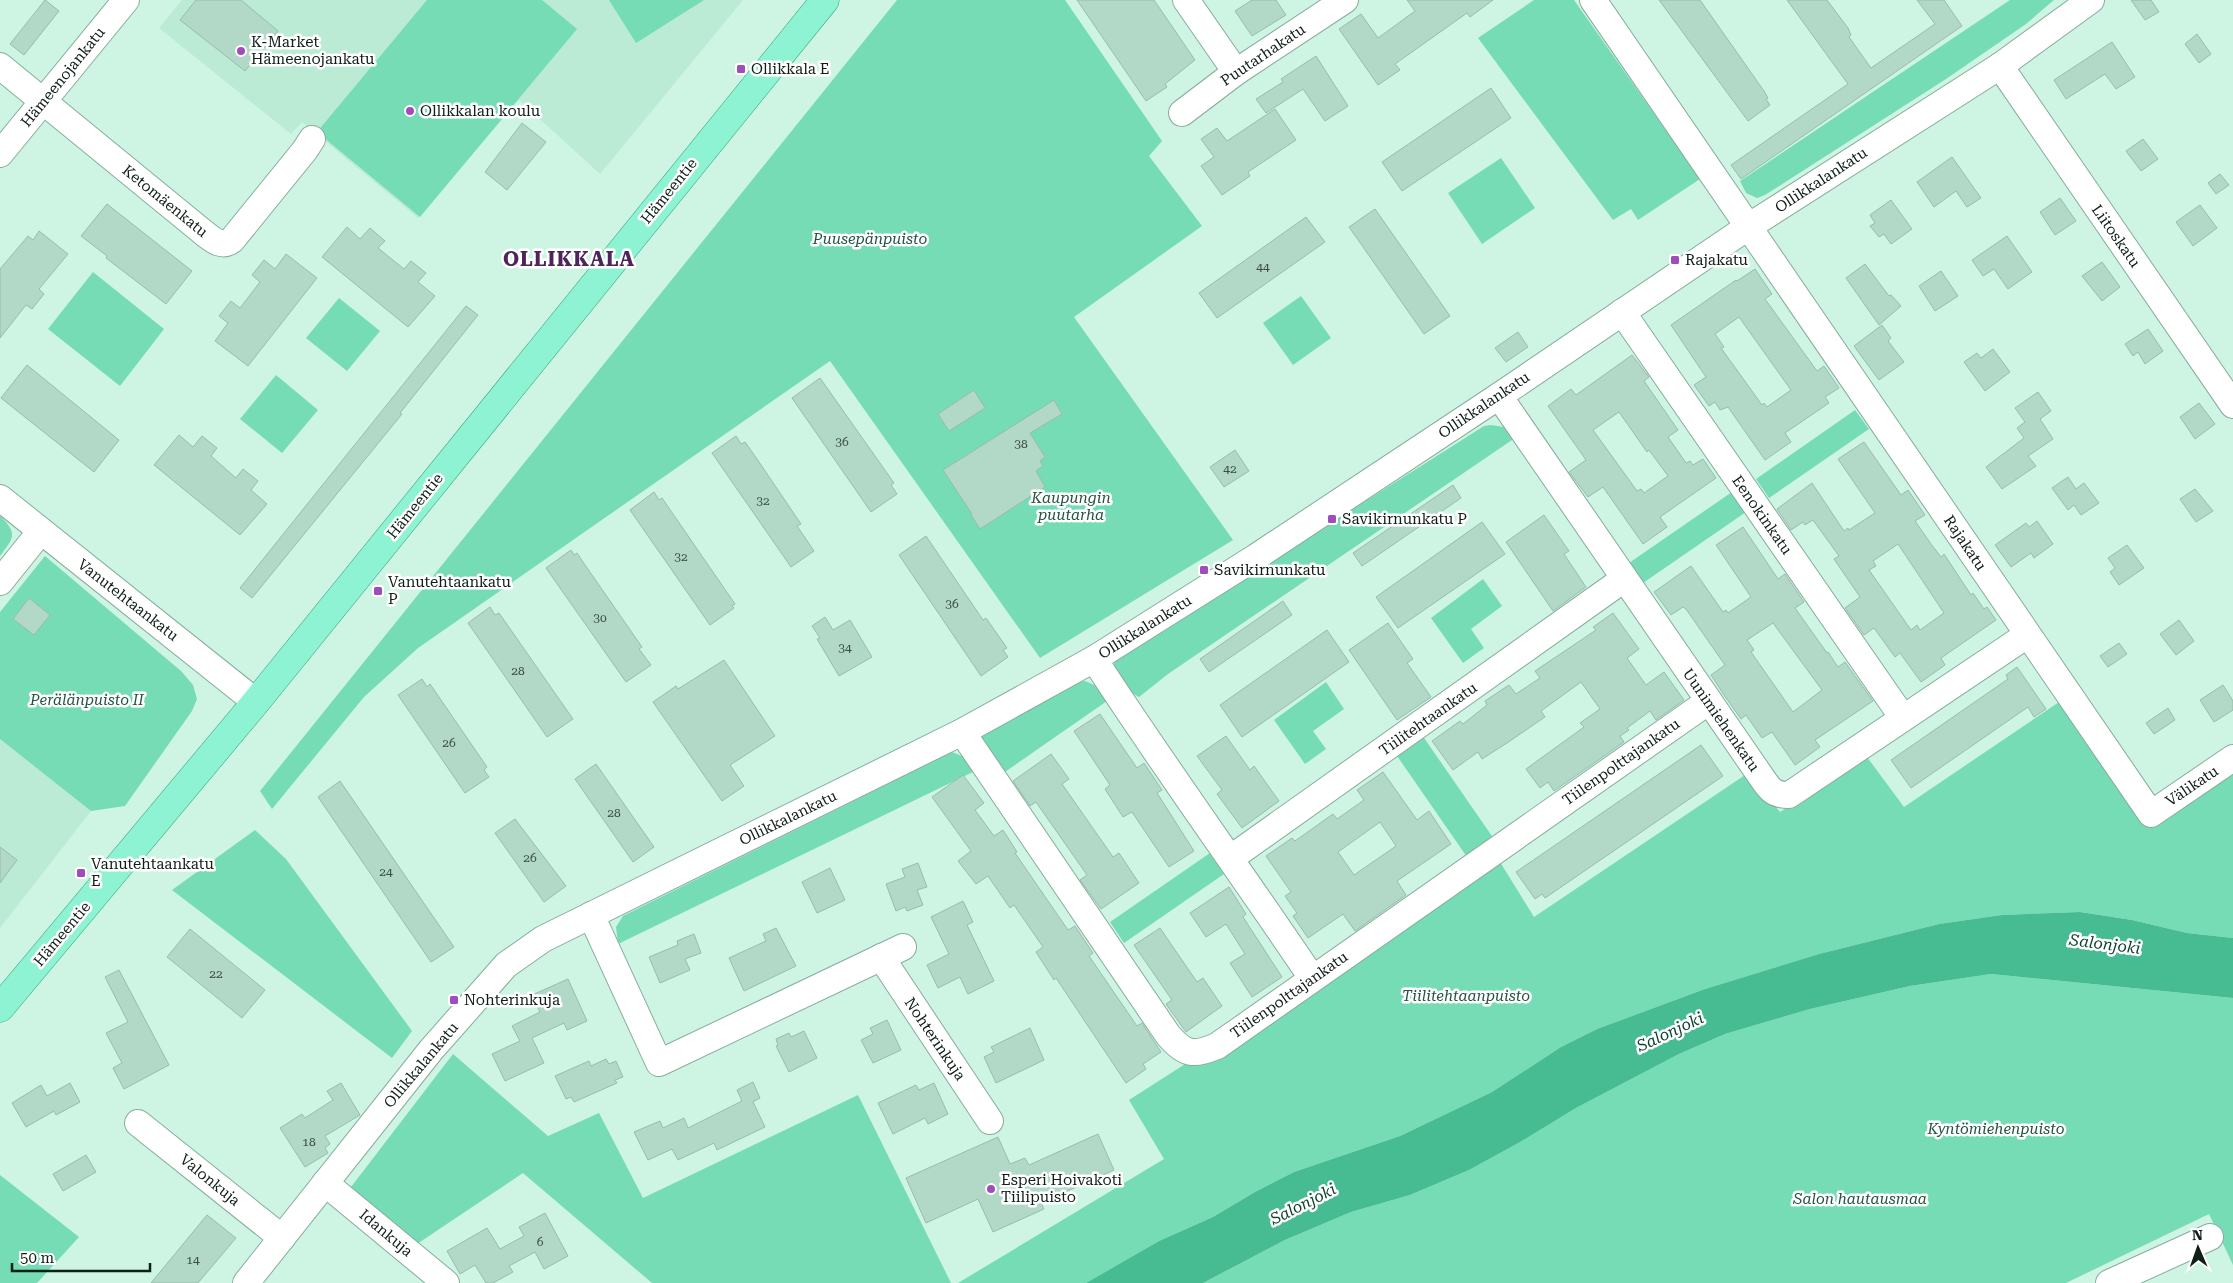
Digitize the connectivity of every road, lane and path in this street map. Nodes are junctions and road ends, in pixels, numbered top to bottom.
1 (126, 0) edge
2 (825, 0) edge
3 (1186, 0) edge
4 (1345, 0) edge
5 (1593, 0) edge
6 (2091, 0) edge
7 (0, 66) edge
8 (2000, 66) junction
9 (1236, 72) junction
10 (42, 102) junction
11 (1182, 113) dead end
12 (312, 138) dead end
13 (0, 154) edge
14 (1748, 227) junction
15 (1622, 312) junction
16 (1499, 396) junction
17 (2233, 405) edge
18 (0, 498) edge
19 (41, 531) junction
20 (1624, 579) junction
21 (0, 582) edge
22 (2027, 635) junction
23 (1094, 659) junction
24 (1709, 701) junction
25 (256, 702) junction
26 (1903, 718) junction
27 (962, 732) junction
28 (2233, 758) edge
29 (2150, 814) joint
30 (1231, 858) junction
31 (591, 915) junction
32 (1312, 978) junction
33 (0, 1008) edge
34 (990, 1121) dead end
35 (138, 1123) dead end
36 (325, 1183) junction
37 (2210, 1237) dead end
38 (282, 1238) junction
39 (246, 1283) edge
40 (446, 1283) edge
41 (2109, 1283) edge

1 - 10 street, Hämeenojankatu
2 - 25 main road, Hämeentie
3 - 9 street
4 - 9 street, Puutarhakatu
5 - 14 street, Rajakatu
6 - 8 street, Ollikkalankatu
7 - 10 street, Ketomäenkatu
8 - 14 street, Ollikkalankatu
8 - 17 street, Liitoskatu
9 - 11 street, Puutarhakatu
10 - 12 street, Ketomäenkatu
10 - 13 street, Hämeenojankatu
14 - 15 street, Ollikkalankatu
14 - 22 street, Rajakatu
15 - 16 street, Ollikkalankatu
15 - 26 street, Eenokinkatu
16 - 20 street, Uunimiehenkatu
16 - 23 street, Ollikkalankatu
18 - 19 street, Vanutehtaankatu
19 - 21 street
19 - 25 street, Vanutehtaankatu
20 - 24 street, Uunimiehenkatu
20 - 30 street, Tiilitehtaankatu
22 - 26 street, Uunimiehenkatu
22 - 29 street, Rajakatu
23 - 27 street, Ollikkalankatu
23 - 30 street
24 - 26 street, Uunimiehenkatu
24 - 32 street, Tiilenpolttajankatu
25 - 33 main road, Hämeentie
27 - 31 street, Ollikkalankatu
27 - 32 street, Tiilenpolttajankatu
28 - 29 street, Välikatu
30 - 32 street
31 - 34 street, Nohterinkuja
31 - 36 street, Ollikkalankatu
35 - 38 street, Valonkuja
36 - 38 street, Ollikkalankatu
36 - 40 street, Idankuja
37 - 41 street
38 - 39 street, Ollikkalankatu

